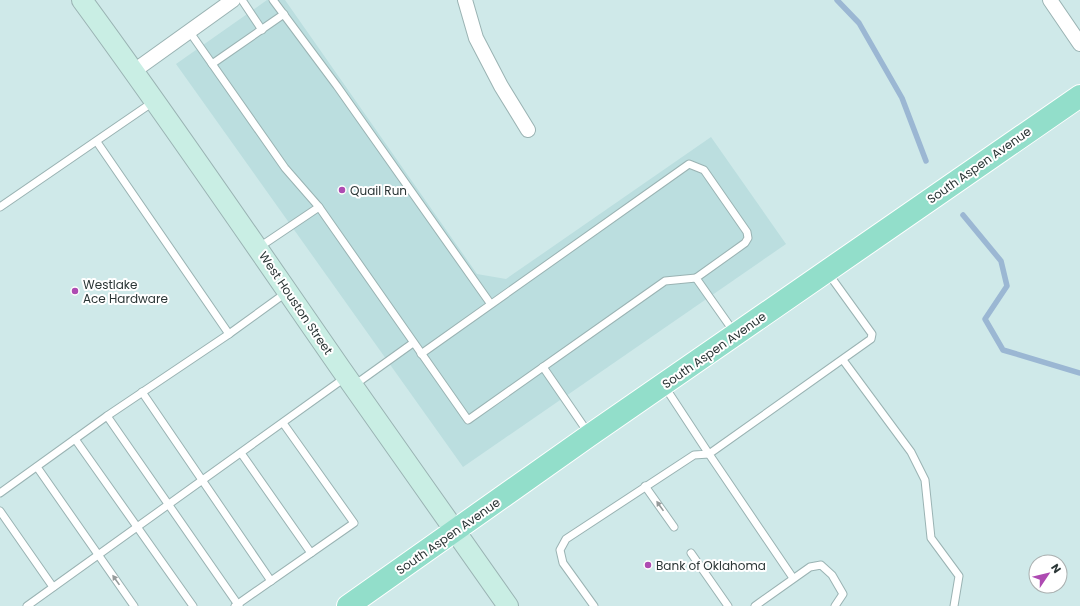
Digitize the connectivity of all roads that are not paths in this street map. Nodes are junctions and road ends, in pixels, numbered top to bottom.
1 (82, 0) edge
2 (232, 0) edge
3 (242, 0) edge
4 (273, 0) edge
5 (465, 0) edge
6 (1050, 0) edge
7 (284, 14) junction
8 (262, 30) junction
9 (189, 31) junction
10 (1080, 44) edge
11 (212, 64) junction
12 (134, 71) junction
13 (1080, 96) edge
14 (155, 100) junction
15 (528, 130) dead end
16 (96, 142) junction
17 (0, 207) edge
18 (320, 207) junction
19 (258, 248) junction
20 (827, 271) junction
21 (696, 278) junction
22 (288, 291) junction
23 (490, 303) junction
24 (229, 334) junction
25 (736, 335) junction
26 (413, 343) junction
27 (421, 354) junction
28 (843, 360) junction
29 (542, 367) junction
30 (350, 381) junction
31 (664, 385) junction
32 (142, 392) junction
33 (107, 416) junction
34 (283, 423) junction
35 (590, 435) junction
36 (75, 439) junction
37 (241, 453) junction
38 (709, 454) junction
39 (37, 467) junction
40 (202, 480) junction
41 (645, 486) junction
42 (0, 493) edge
43 (169, 503) junction
44 (0, 511) edge
45 (136, 526) junction
46 (674, 527) dead end
47 (455, 531) junction
48 (311, 553) junction
49 (691, 553) dead end
50 (98, 554) junction
51 (793, 578) junction
52 (271, 581) junction
53 (54, 587) junction
54 (237, 605) edge
55 (27, 606) edge
56 (134, 606) edge
57 (193, 606) edge
58 (348, 606) edge
59 (508, 606) edge
60 (594, 606) edge
61 (728, 606) edge
62 (754, 606) edge
63 (835, 606) edge
64 (954, 606) edge

1 - 12 main road, West Houston Street
2 - 9 street
3 - 8 lane
4 - 7 lane
5 - 15 street
6 - 10 street
7 - 8 lane
7 - 23 lane
8 - 11 lane
9 - 11 lane
9 - 12 street
11 - 18 lane
12 - 14 main road, West Houston Street
13 - 20 main road, South Aspen Avenue
14 - 16 lane
14 - 19 main road, West Houston Street
16 - 17 lane
16 - 24 lane
18 - 19 lane
18 - 26 lane
19 - 22 main road, West Houston Street
20 - 25 main road, South Aspen Avenue
20 - 28 lane
21 - 23 lane
21 - 25 lane
21 - 29 lane
22 - 24 lane
22 - 30 main road, West Houston Street
23 - 27 lane
24 - 32 lane
25 - 31 main road, South Aspen Avenue
26 - 27 lane
26 - 30 lane
27 - 29 lane
28 - 38 lane
28 - 64 lane
29 - 35 lane
30 - 34 lane
30 - 47 main road, West Houston Street
31 - 35 main road, South Aspen Avenue
31 - 38 lane
32 - 33 lane
32 - 40 lane
33 - 36 lane
33 - 43 lane
34 - 37 lane
34 - 48 lane
35 - 47 main road, South Aspen Avenue
36 - 39 lane
36 - 45 lane
37 - 40 lane
37 - 48 lane
38 - 41 lane
38 - 51 lane
39 - 42 lane
39 - 50 lane
40 - 43 lane
40 - 52 lane
46 -> 41 lane
41 - 60 lane
43 - 45 lane
43 - 54 lane
44 - 53 lane
45 - 50 lane
45 - 57 lane
47 - 58 main road, South Aspen Avenue
47 - 59 main road, West Houston Street
48 - 52 lane
49 - 61 lane
50 - 53 lane
56 -> 50 lane
51 - 62 lane
51 - 63 lane
52 - 54 lane
53 - 55 lane

